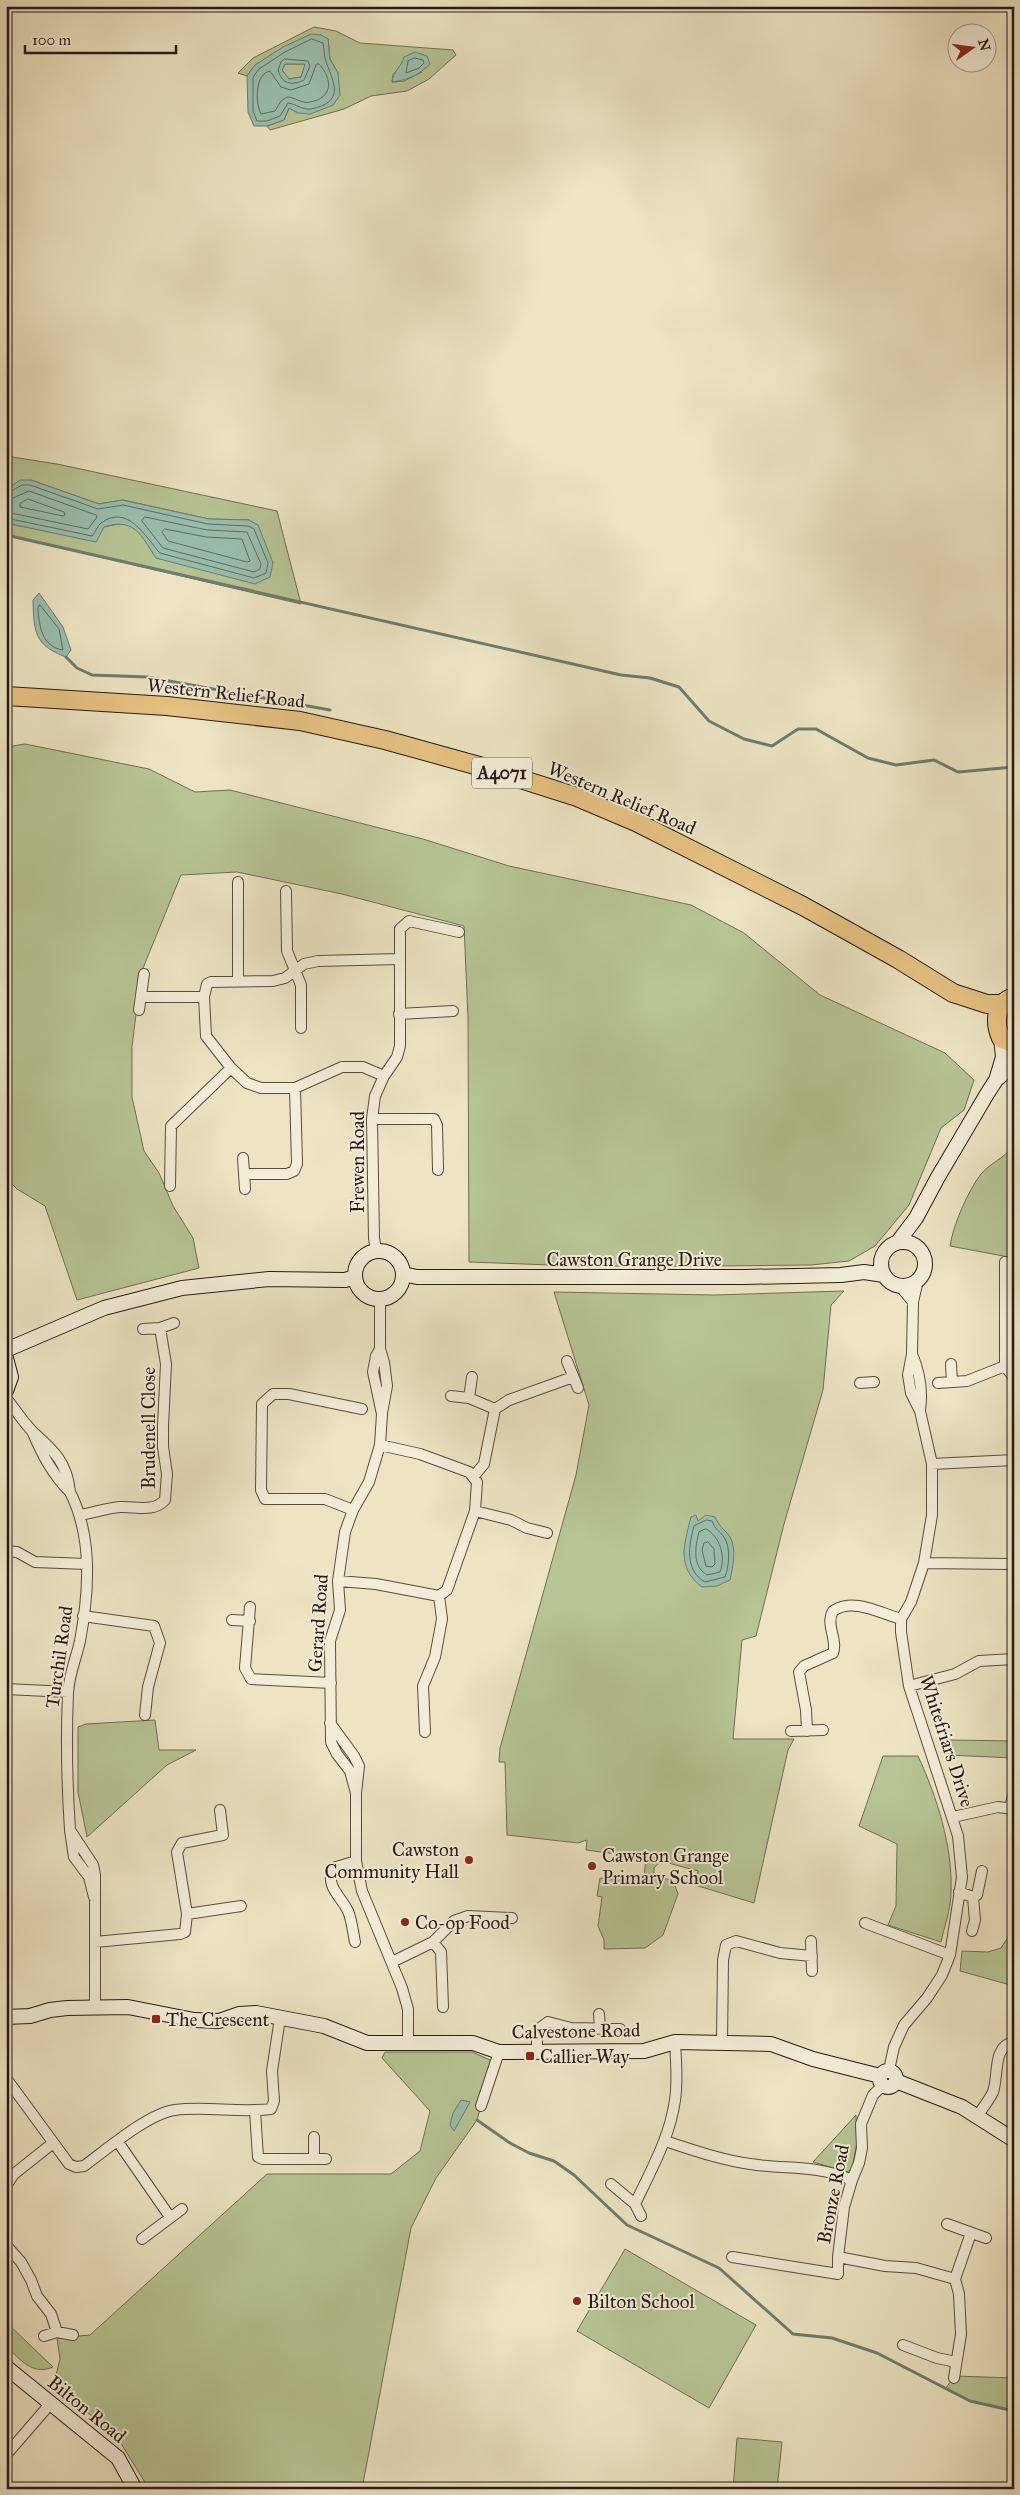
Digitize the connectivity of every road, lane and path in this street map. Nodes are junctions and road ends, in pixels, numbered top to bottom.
1 (6, 696) edge
2 (238, 882) dead end
3 (286, 891) dead end
4 (459, 932) dead end
5 (399, 958) junction
6 (295, 971) junction
7 (144, 974) dead end
8 (238, 981) junction
9 (954, 993) junction
10 (142, 997) junction
11 (204, 997) junction
12 (1008, 1000) edge
13 (139, 1010) dead end
14 (453, 1011) dead end
15 (399, 1014) junction
16 (301, 1028) dead end
17 (1004, 1035) edge
18 (1014, 1064) edge
19 (230, 1068) junction
20 (384, 1076) junction
21 (996, 1080) junction
22 (295, 1088) junction
23 (372, 1119) junction
24 (243, 1158) dead end
25 (438, 1170) dead end
26 (244, 1174) junction
27 (170, 1186) dead end
28 (245, 1189) dead end
29 (916, 1218) junction
30 (897, 1243) junction
31 (920, 1250) junction
32 (376, 1252) junction
33 (883, 1256) junction
34 (1005, 1262) dead end
35 (864, 1272) junction
36 (403, 1274) junction
37 (884, 1274) junction
38 (355, 1277) junction
39 (918, 1280) junction
40 (899, 1286) junction
41 (380, 1300) junction
42 (913, 1302) junction
43 (174, 1322) dead end
44 (160, 1328) junction
45 (143, 1329) dead end
46 (6, 1350) edge
47 (6, 1358) edge
48 (567, 1361) dead end
49 (951, 1364) dead end
50 (1005, 1366) junction
51 (472, 1377) dead end
52 (572, 1377) junction
53 (1014, 1378) edge
54 (874, 1382) dead end
55 (952, 1382) junction
56 (860, 1383) dead end
57 (938, 1383) dead end
58 (578, 1388) dead end
59 (6, 1391) edge
60 (451, 1396) dead end
61 (6, 1398) edge
62 (469, 1398) junction
63 (362, 1409) dead end
64 (495, 1409) junction
65 (380, 1445) junction
66 (1014, 1460) edge
67 (932, 1464) junction
68 (474, 1476) junction
69 (353, 1510) junction
70 (475, 1511) junction
71 (80, 1515) junction
72 (547, 1533) dead end
73 (6, 1551) edge
74 (87, 1564) junction
75 (924, 1564) junction
76 (1010, 1564) dead end
77 (338, 1581) junction
78 (439, 1596) junction
79 (250, 1607) dead end
80 (83, 1616) junction
81 (901, 1619) junction
82 (232, 1620) dead end
83 (250, 1621) junction
84 (1014, 1659) edge
85 (331, 1683) junction
86 (909, 1686) junction
87 (6, 1689) edge
88 (68, 1692) junction
89 (145, 1715) dead end
90 (823, 1730) dead end
91 (791, 1731) dead end
92 (807, 1731) junction
93 (425, 1732) dead end
94 (1014, 1792) edge
95 (1012, 1808) edge
96 (220, 1810) dead end
97 (953, 1817) junction
98 (356, 1861) junction
99 (982, 1871) dead end
100 (960, 1892) junction
101 (973, 1897) junction
102 (241, 1906) dead end
103 (187, 1914) junction
104 (512, 1918) dead end
105 (865, 1923) dead end
106 (972, 1931) dead end
107 (811, 1941) dead end
108 (95, 1942) junction
109 (355, 1942) dead end
110 (433, 1942) junction
111 (950, 1955) junction
112 (812, 1956) junction
113 (392, 1962) junction
114 (812, 1971) dead end
115 (443, 2007) dead end
116 (95, 2008) junction
117 (600, 2014) dead end
118 (6, 2017) edge
119 (280, 2018) junction
120 (600, 2029) junction
121 (620, 2029) dead end
122 (675, 2042) junction
123 (1014, 2042) edge
124 (408, 2043) junction
125 (722, 2043) junction
126 (537, 2050) junction
127 (499, 2052) junction
128 (6, 2078) edge
129 (887, 2078) junction
130 (481, 2106) dead end
131 (255, 2111) junction
132 (978, 2115) junction
133 (314, 2137) dead end
134 (1014, 2140) edge
135 (665, 2141) junction
136 (118, 2142) junction
137 (53, 2143) junction
138 (314, 2159) junction
139 (326, 2159) dead end
140 (852, 2180) junction
141 (610, 2184) dead end
142 (6, 2186) edge
143 (635, 2204) junction
144 (182, 2208) dead end
145 (642, 2216) dead end
146 (170, 2217) junction
147 (947, 2224) dead end
148 (971, 2233) junction
149 (986, 2238) dead end
150 (142, 2239) dead end
151 (6, 2245) edge
152 (838, 2257) junction
153 (732, 2258) dead end
154 (955, 2279) junction
155 (56, 2332) junction
156 (74, 2335) dead end
157 (44, 2336) dead end
158 (903, 2345) dead end
159 (956, 2362) junction
160 (6, 2367) edge
161 (954, 2378) dead end
162 (51, 2403) junction
163 (6, 2455) edge
164 (135, 2489) edge

1 - 9 highway, Western Relief Road / A4071
2 - 8 street
3 - 6 street
4 - 5 street, Frewen Road
5 - 6 street
5 - 15 street, Frewen Road
6 - 8 street
6 - 16 street
7 - 10 street
8 - 11 street
9 - 12 highway, Western Relief Road / A4071
9 - 17 highway, Western Relief Road / A4071
10 - 11 street
10 - 13 street
11 - 19 street
12 - 17 highway, A4071
14 - 15 street
15 - 20 street, Frewen Road
17 - 21 street
18 - 21 street
19 - 22 street
19 - 27 street
20 - 22 street
20 - 23 street, Frewen Road
21 - 29 street
22 - 26 street
23 - 25 street
23 - 32 street, Frewen Road
24 - 26 street
26 - 28 street
29 - 30 street
29 - 31 street
30 - 31 street
30 - 33 street
31 - 39 street
32 - 36 street
32 - 38 street
33 - 35 street
33 - 37 street
34 - 50 street
35 - 36 street, Cawston Grange Drive
35 - 37 street, Cawston Grange Drive
36 - 41 street
37 - 40 street
38 - 41 street
38 - 46 street
39 - 40 street
39 - 42 street
40 - 42 street
41 - 65 street, Gerard Road
42 - 67 street
43 - 44 street
44 - 45 street
44 - 71 street, Brudenell Close
47 - 59 street
48 - 52 street
49 - 55 street
50 - 53 street
50 - 55 street
51 - 62 street
52 - 58 street
52 - 64 street
54 - 56 street
55 - 57 street
60 - 62 street
61 - 71 street, Turchil Road
62 - 64 street
63 - 69 street
64 - 68 street
65 - 68 street
65 - 69 street, Gerard Road
66 - 67 street
67 - 75 street
68 - 70 street
69 - 77 street, Gerard Road
70 - 72 street
70 - 78 street
71 - 74 street, Turchil Road
73 - 74 street
74 - 80 street, Turchil Road
75 - 76 street
75 - 81 street
77 - 78 street
77 - 85 street, Gerard Road
78 - 93 street
79 - 83 street
80 - 88 street, Turchil Road
80 - 89 street
81 - 86 street, Whitefriars Drive
81 - 92 street
82 - 83 street
83 - 85 street
84 - 86 street
85 - 98 street, Gerard Road
86 - 97 street, Whitefriars Drive
87 - 88 street
88 - 108 street, Turchil Road
90 - 92 street
91 - 92 street
94 - 95 street
95 - 97 street
96 - 103 street
97 - 100 street, Whitefriars Drive
98 - 109 street
98 - 113 street, Gerard Road
99 - 101 street
100 - 101 street
100 - 111 street, Whitefriars Drive
101 - 106 street
102 - 103 street
103 - 108 street
104 - 110 street
105 - 111 street
107 - 112 street
108 - 116 street, Turchil Road
110 - 113 street
110 - 115 street
111 - 129 street, Whitefriars Drive
112 - 114 street
112 - 125 street
113 - 124 street, Gerard Road
116 - 118 street, Calvestone Road
116 - 119 street, Calvestone Road
117 - 120 street
119 - 124 street, Calvestone Road
119 - 131 street
120 - 121 street
120 - 126 street
122 - 125 street, Calvestone Road
122 - 126 street, Calvestone Road
122 - 135 street
123 - 132 street
124 - 127 street, Calvestone Road
125 - 129 street, Calvestone Road
126 - 127 street, Calvestone Road
127 - 130 street
128 - 137 street
129 - 132 street, Calvestone Road
129 - 140 street, Bronze Road
131 - 136 street
131 - 138 street
132 - 134 street, Calvestone Road
133 - 138 street
135 - 140 street
135 - 143 street
136 - 137 street
136 - 146 street
137 - 142 street
138 - 139 street
140 - 152 street, Bronze Road
141 - 143 street
143 - 145 street
144 - 146 street
146 - 150 street
147 - 148 street
148 - 149 street
148 - 154 street
151 - 155 street
152 - 153 street
152 - 154 street, Bronze Road
154 - 159 street
155 - 156 street
155 - 157 street
158 - 159 street
159 - 161 street
160 - 162 street, Bilton Road
162 - 163 street
162 - 164 street, Bilton Road

